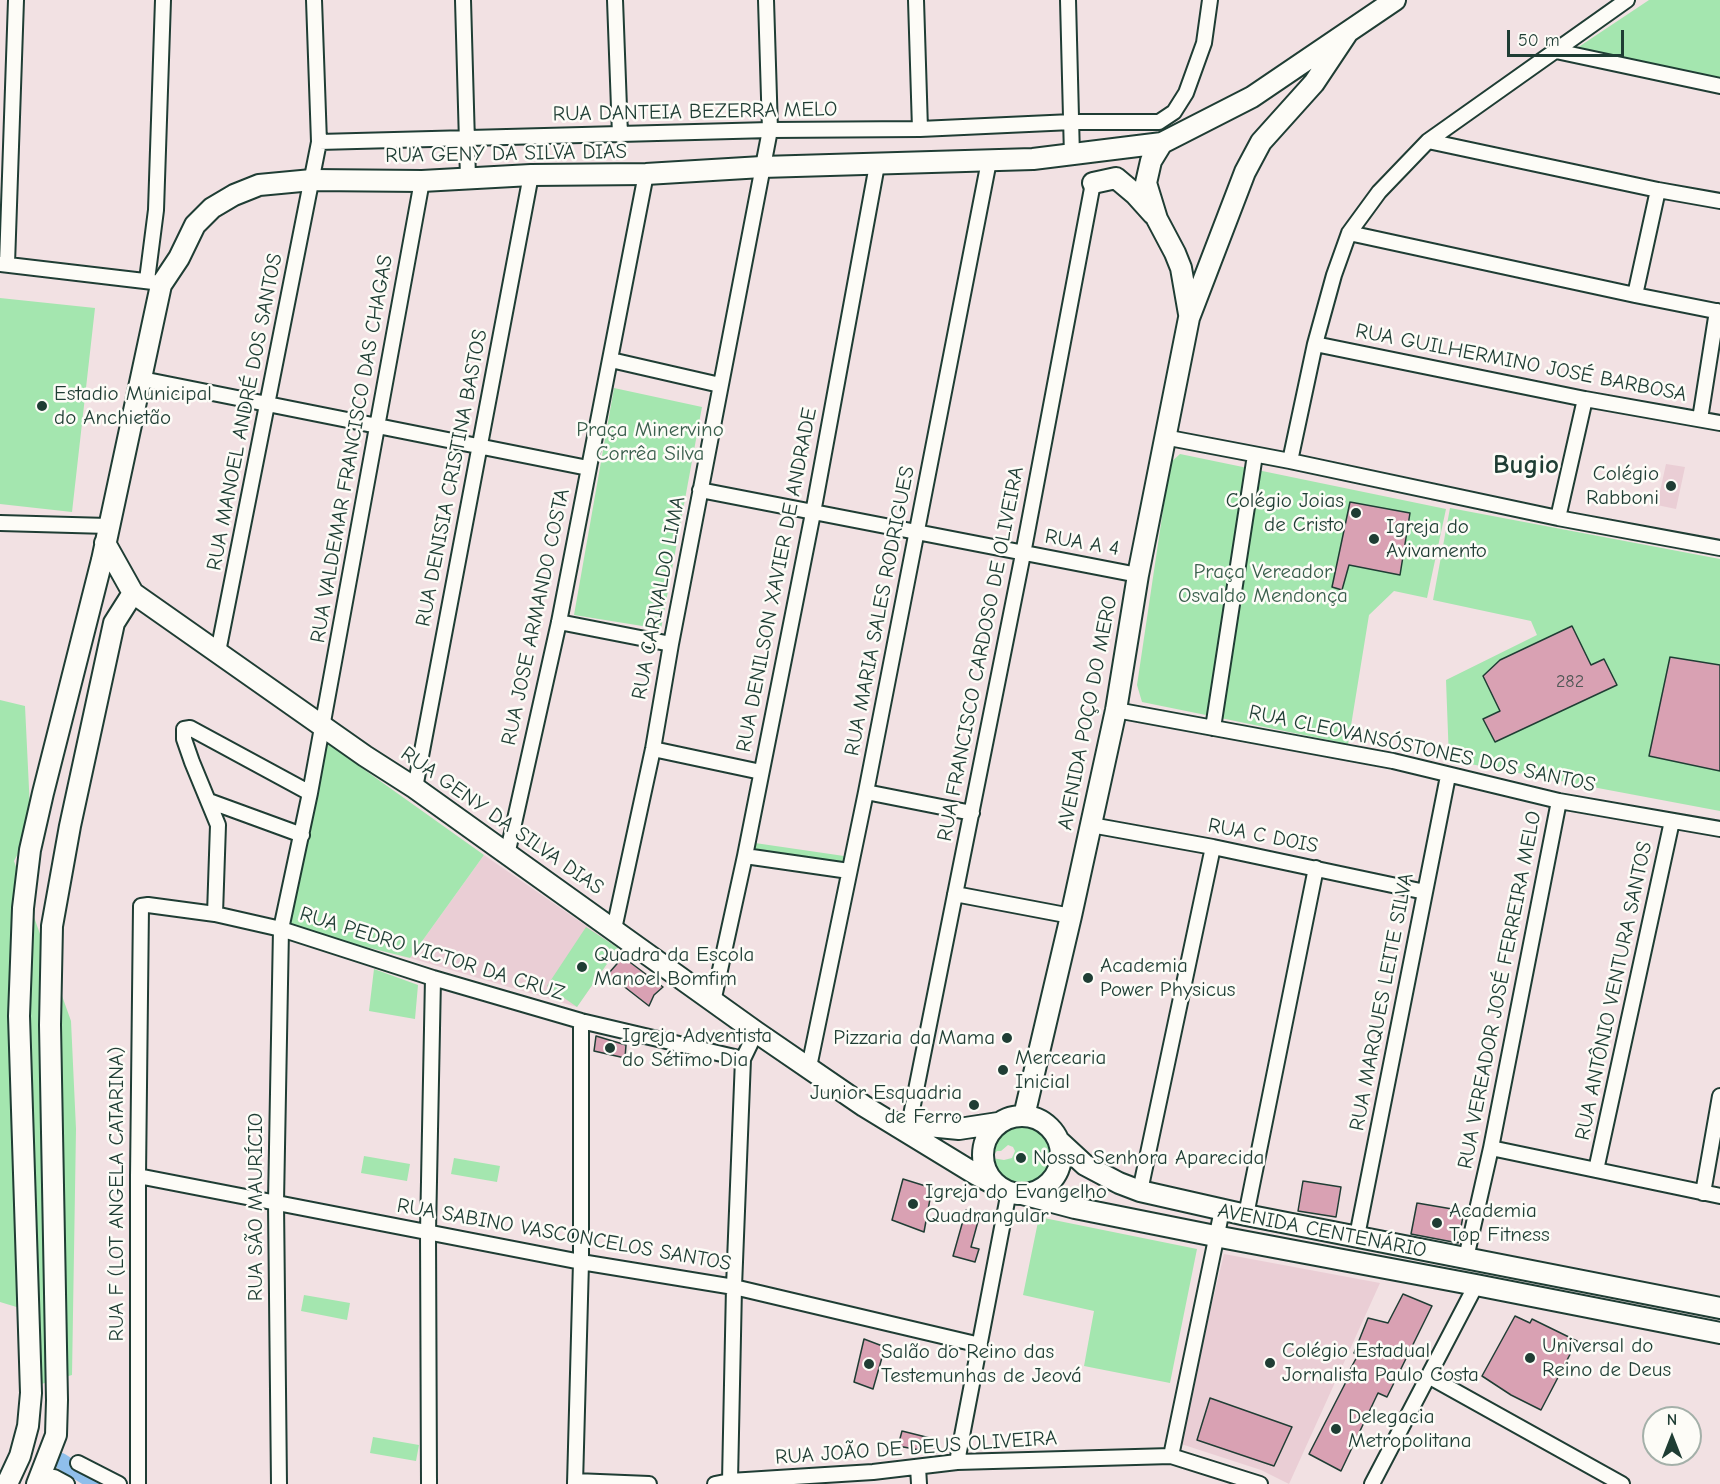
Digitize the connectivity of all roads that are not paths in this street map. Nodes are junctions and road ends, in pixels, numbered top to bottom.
1 (16, 0) edge
2 (163, 0) edge
3 (314, 0) edge
4 (463, 0) edge
5 (615, 0) edge
6 (766, 0) edge
7 (916, 0) edge
8 (1068, 0) edge
9 (1210, 0) edge
10 (1395, 0) edge
11 (1627, 0) edge
12 (1348, 32) junction
13 (1556, 51) junction
14 (1720, 86) edge
15 (1072, 122) junction
16 (1159, 122) junction
17 (920, 129) junction
18 (770, 130) junction
19 (620, 135) junction
20 (468, 137) junction
21 (1428, 141) junction
22 (319, 142) junction
23 (1162, 143) junction
24 (1072, 156) junction
25 (989, 161) junction
26 (877, 165) junction
27 (762, 167) junction
28 (646, 174) junction
29 (531, 176) junction
30 (468, 178) junction
31 (312, 180) junction
32 (422, 181) junction
33 (1093, 183) joint
34 (1658, 190) junction
35 (1720, 201) edge
36 (1156, 219) junction
37 (1349, 233) junction
38 (4, 264) edge
39 (154, 282) junction
40 (1635, 295) junction
41 (1718, 311) edge
42 (1189, 318) junction
43 (1315, 344) junction
44 (611, 360) junction
45 (142, 379) junction
46 (720, 385) junction
47 (1585, 399) junction
48 (268, 404) junction
49 (1700, 419) junction
50 (1720, 423) edge
51 (377, 425) junction
52 (1164, 437) junction
53 (480, 446) junction
54 (1255, 455) junction
55 (1290, 461) junction
56 (588, 468) junction
57 (700, 490) junction
58 (813, 513) junction
59 (1558, 518) junction
60 (0, 523) edge
61 (917, 533) junction
62 (106, 535) junction
63 (1720, 548) edge
64 (1023, 554) junction
65 (1138, 575) junction
66 (133, 593) junction
67 (559, 622) junction
68 (670, 644) junction
69 (218, 652) junction
70 (1116, 710) junction
71 (323, 725) junction
72 (1213, 728) junction
73 (653, 749) junction
74 (761, 772) junction
75 (1448, 776) junction
76 (415, 788) junction
77 (866, 792) junction
78 (310, 793) junction
79 (209, 801) junction
80 (1559, 801) junction
81 (972, 813) junction
82 (1672, 821) junction
83 (1091, 825) junction
84 (1720, 829) edge
85 (302, 835) junction
86 (1213, 847) junction
87 (507, 855) junction
88 (745, 856) junction
89 (1316, 868) junction
90 (849, 871) junction
91 (1425, 892) junction
92 (956, 894) junction
93 (143, 906) joint
94 (215, 914) junction
95 (1071, 916) junction
96 (614, 928) junction
97 (281, 929) junction
98 (433, 978) junction
99 (713, 1002) junction
100 (581, 1021) junction
101 (756, 1032) junction
102 (743, 1059) junction
103 (809, 1068) junction
104 (1720, 1096) edge
105 (1024, 1116) junction
106 (998, 1123) junction
107 (903, 1126) junction
108 (1059, 1141) junction
109 (1491, 1148) junction
110 (1596, 1170) junction
111 (138, 1176) junction
112 (1009, 1190) junction
113 (1140, 1191) junction
114 (1703, 1193) junction
115 (1720, 1196) edge
116 (276, 1202) junction
117 (1222, 1210) junction
118 (1246, 1215) junction
119 (428, 1232) junction
120 (1215, 1236) junction
121 (1364, 1238) junction
122 (1466, 1258) junction
123 (581, 1262) junction
124 (1366, 1264) junction
125 (1476, 1285) junction
126 (734, 1287) junction
127 (1720, 1308) edge
128 (1720, 1333) edge
129 (980, 1345) junction
130 (1428, 1376) junction
131 (1171, 1456) junction
132 (957, 1462) junction
133 (78, 1463) dead end
134 (918, 1467) junction
135 (39, 1480) edge
136 (730, 1481) junction
137 (575, 1483) edge
138 (8, 1484) edge
139 (67, 1484) edge
140 (119, 1484) edge
141 (138, 1484) edge
142 (279, 1484) edge
143 (429, 1484) edge
144 (649, 1484) edge
145 (714, 1484) edge
146 (919, 1484) edge
147 (1260, 1484) edge
148 (1372, 1484) edge
149 (1622, 1484) edge

1 - 38 street
2 - 39 street
3 - 22 street, RUA MANOEL ANDRÉ DOS SANTOS
4 - 20 street
5 - 19 street
6 - 18 street, RUA CARIVALDO LIMA
7 - 17 street
8 - 15 street
9 - 16 street
10 - 12 main road, AVENIDA POÇO DO MERO
11 - 13 street
12 - 23 main road, AVENIDA POÇO DO MERO
12 - 42 main road, AVENIDA POÇO DO MERO
13 - 14 street
13 - 21 street
15 - 16 street, RUA DANTEIA BEZERRA MELO
15 - 17 street, RUA DANTEIA BEZERRA MELO
15 - 24 street
16 - 23 street
17 - 18 street, RUA DANTEIA BEZERRA MELO
18 - 19 street, RUA DANTEIA BEZERRA MELO
18 - 27 street, RUA CARIVALDO LIMA
19 - 20 street, RUA DANTEIA BEZERRA MELO
20 - 22 street, RUA DANTEIA BEZERRA MELO
20 - 30 street
21 - 34 street
21 - 37 street
22 - 31 street, RUA MANOEL ANDRÉ DOS SANTOS
23 - 24 main road, RUA GENY DA SILVA DIAS
23 - 36 main road, AVENIDA POÇO DO MERO
24 - 25 main road, RUA GENY DA SILVA DIAS
25 - 26 main road, RUA GENY DA SILVA DIAS
25 - 61 street, RUA MARIA SALES RODRIGUES
26 - 27 main road, RUA GENY DA SILVA DIAS
26 - 58 street, RUA DENILSON XAVIER DE ANDRADE
27 - 28 main road, RUA GENY DA SILVA DIAS
27 - 46 street, RUA CARIVALDO LIMA
28 - 29 main road, RUA GENY DA SILVA DIAS
28 - 44 street, RUA JOSE ARMANDO COSTA
29 - 30 main road, RUA GENY DA SILVA DIAS
29 - 53 street, RUA DENISIA CRISTINA BASTOS
30 - 32 main road, RUA GENY DA SILVA DIAS
31 - 32 main road, RUA GENY DA SILVA DIAS
31 - 39 main road, RUA GENY DA SILVA DIAS
31 - 48 street, RUA MANOEL ANDRÉ DOS SANTOS
32 - 51 street, RUA VALDEMAR FRANCISCO DAS CHAGAS
33 - 36 main road
33 - 64 street, RUA FRANCISCO CARDOSO DE OLIVEIRA
34 - 35 street
34 - 40 street
36 - 42 main road, AVENIDA POÇO DO MERO
37 - 40 street
37 - 43 street
38 - 39 street
39 - 45 main road, RUA GENY DA SILVA DIAS
40 - 41 street
41 - 49 street
42 - 52 main road, AVENIDA POÇO DO MERO
43 - 47 street, RUA GUILHERMINO JOSÉ BARBOSA
43 - 55 street
44 - 46 street
44 - 56 street, RUA JOSE ARMANDO COSTA
45 - 48 street
45 - 62 main road, RUA GENY DA SILVA DIAS
46 - 57 street, RUA CARIVALDO LIMA
47 - 49 street, RUA GUILHERMINO JOSÉ BARBOSA
47 - 59 street
48 - 51 street
48 - 69 street, RUA MANOEL ANDRÉ DOS SANTOS
49 - 50 street, RUA GUILHERMINO JOSÉ BARBOSA
51 - 53 street
51 - 71 street, RUA VALDEMAR FRANCISCO DAS CHAGAS
52 - 54 street
52 - 65 main road, AVENIDA POÇO DO MERO
53 - 56 street
53 - 76 street, RUA DENISIA CRISTINA BASTOS
54 - 55 street
54 - 72 street
55 - 59 street
56 - 67 street, RUA JOSE ARMANDO COSTA
57 - 58 street, RUA A 4
57 - 68 street, RUA CARIVALDO LIMA
58 - 61 street, RUA A 4
58 - 74 street, RUA DENILSON XAVIER DE ANDRADE
59 - 63 street
60 - 62 street
61 - 64 street, RUA A 4
61 - 77 street, RUA MARIA SALES RODRIGUES
62 - 66 main road, RUA GENY DA SILVA DIAS
62 - 138 main road, RUA GENY DA SILVA DIAS
64 - 65 street, RUA A 4
64 - 81 street, RUA FRANCISCO CARDOSO DE OLIVEIRA
65 - 70 main road, AVENIDA POÇO DO MERO
66 - 69 main road, RUA GENY DA SILVA DIAS
66 - 135 main road
67 - 68 street
67 - 87 street, RUA JOSE ARMANDO COSTA
68 - 73 street, RUA CARIVALDO LIMA
69 - 71 main road, RUA GENY DA SILVA DIAS
70 - 72 street, RUA CLEOVANSÓSTONES DOS SANTOS
70 - 83 main road, AVENIDA POÇO DO MERO
71 - 76 main road, RUA GENY DA SILVA DIAS
71 - 78 street, RUA VALDEMAR FRANCISCO DAS CHAGAS
72 - 75 street, RUA CLEOVANSÓSTONES DOS SANTOS
73 - 74 street
73 - 96 street, RUA CARIVALDO LIMA
74 - 88 street, RUA DENILSON XAVIER DE ANDRADE
75 - 80 street, RUA CLEOVANSÓSTONES DOS SANTOS
75 - 91 street, RUA MARQUES LEITE SILVA
76 - 87 main road, RUA GENY DA SILVA DIAS
77 - 81 street
77 - 90 street, RUA MARIA SALES RODRIGUES
78 - 79 street
78 - 85 street, RUA VALDEMAR FRANCISCO DAS CHAGAS
79 - 85 street
79 - 94 street
80 - 82 street, RUA CLEOVANSÓSTONES DOS SANTOS
80 - 109 street, RUA VEREADOR JOSÉ FERREIRA MELO
81 - 92 street, RUA FRANCISCO CARDOSO DE OLIVEIRA
82 - 84 street, RUA CLEOVANSÓSTONES DOS SANTOS
82 - 110 street, RUA ANTÔNIO VENTURA SANTOS
83 - 86 street, RUA C DOIS
83 - 95 main road, AVENIDA POÇO DO MERO
85 - 97 street, RUA SÃO MAURÍCIO
86 - 89 street, RUA C DOIS
86 - 113 street
87 - 96 main road, RUA GENY DA SILVA DIAS
88 - 90 street
88 - 99 street, RUA DENILSON XAVIER DE ANDRADE
89 - 91 street, RUA C DOIS
89 - 118 street
90 - 103 street, RUA MARIA SALES RODRIGUES
91 - 121 street, RUA MARQUES LEITE SILVA
92 - 95 street
92 - 107 street, RUA FRANCISCO CARDOSO DE OLIVEIRA
93 - 94 street, RUA PEDRO VICTOR DA CRUZ
93 - 111 street, RUA F (LOT ANGELA CATARINA)
94 - 97 street, RUA PEDRO VICTOR DA CRUZ
95 - 105 main road, AVENIDA POÇO DO MERO
96 - 99 main road, RUA GENY DA SILVA DIAS
97 - 98 street, RUA PEDRO VICTOR DA CRUZ
97 - 116 street, RUA SÃO MAURÍCIO
98 - 100 street, RUA PEDRO VICTOR DA CRUZ
98 - 119 street
99 - 101 main road, RUA GENY DA SILVA DIAS
100 - 102 street, RUA PEDRO VICTOR DA CRUZ
100 - 123 street
101 - 102 street
101 - 103 main road, RUA GENY DA SILVA DIAS
102 - 126 street
103 - 107 main road, RUA GENY DA SILVA DIAS
104 - 114 street
105 - 106 main road
105 - 108 main road
106 - 107 main road, RUA GENY DA SILVA DIAS
106 - 112 main road
107 - 112 main road, RUA GENY DA SILVA DIAS
108 - 112 main road
108 - 113 main road, AVENIDA CENTENÁRIO
109 - 110 street
109 - 122 street, RUA VEREADOR JOSÉ FERREIRA MELO
110 - 114 street
111 - 116 street, RUA SABINO VASCONCELOS SANTOS
111 - 141 street, RUA F (LOT ANGELA CATARINA)
112 - 120 main road, AVENIDA CENTENÁRIO
112 - 129 street
113 - 117 main road, AVENIDA CENTENÁRIO
114 - 115 street
116 - 119 street, RUA SABINO VASCONCELOS SANTOS
116 - 142 street, RUA SÃO MAURÍCIO
117 - 118 main road, AVENIDA CENTENÁRIO
117 - 120 street
118 - 121 main road, AVENIDA CENTENÁRIO
119 - 123 street, RUA SABINO VASCONCELOS SANTOS
119 - 143 street
120 - 124 main road, AVENIDA CENTENÁRIO
120 - 131 street
121 - 122 main road, AVENIDA CENTENÁRIO
121 - 124 main road
122 - 127 main road, AVENIDA CENTENÁRIO
123 - 126 street, RUA SABINO VASCONCELOS SANTOS
123 - 137 street
124 - 125 main road, AVENIDA CENTENÁRIO
125 - 128 main road, AVENIDA CENTENÁRIO
125 - 130 street
126 - 129 street, RUA SABINO VASCONCELOS SANTOS
126 - 136 street
129 - 132 street
130 - 148 street
130 - 149 street
131 - 132 street, RUA JOÃO DE DEUS OLIVEIRA
131 - 147 street, RUA JOÃO DE DEUS OLIVEIRA
132 - 134 street, RUA JOÃO DE DEUS OLIVEIRA
133 - 140 street
134 - 136 street, RUA JOÃO DE DEUS OLIVEIRA
134 - 146 street
135 - 139 street
136 - 145 street, RUA JOÃO DE DEUS OLIVEIRA
137 - 144 street

